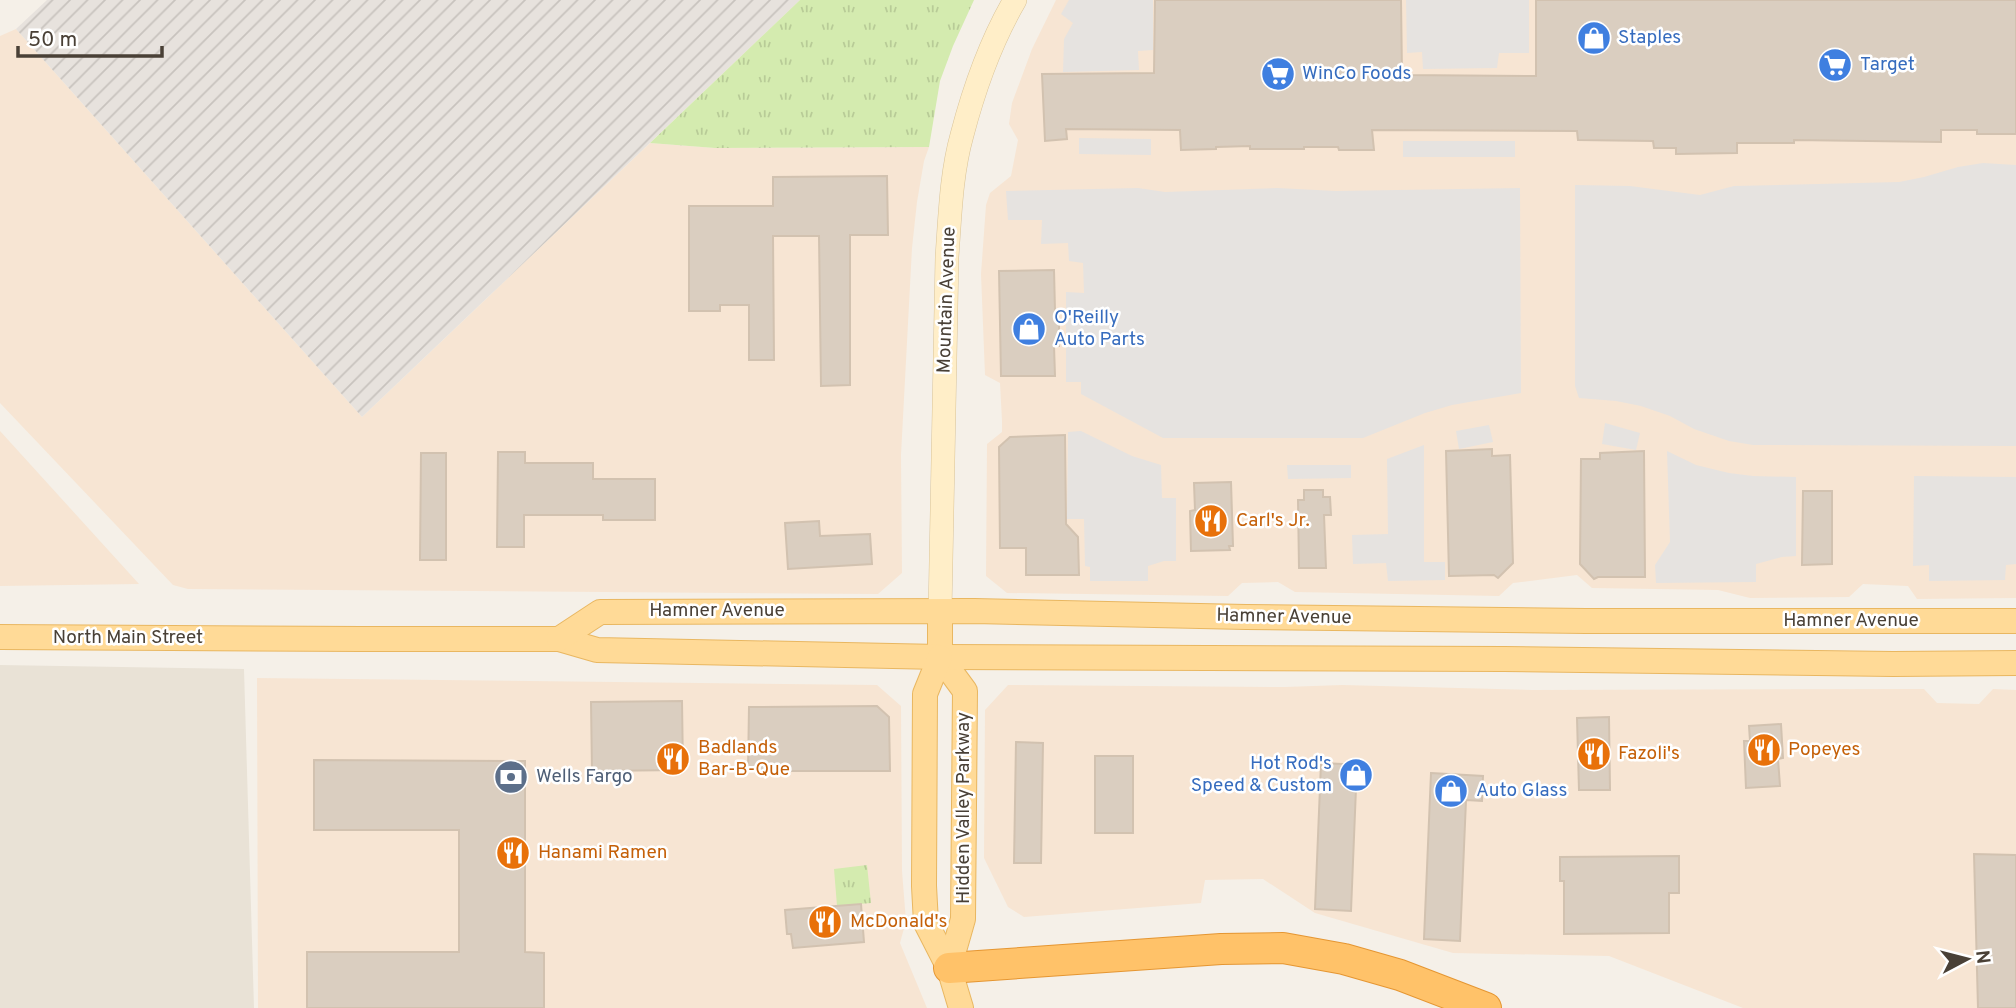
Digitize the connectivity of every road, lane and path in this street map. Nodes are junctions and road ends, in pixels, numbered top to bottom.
1 (1015, 0) edge
2 (940, 612) junction
3 (2016, 621) edge
4 (0, 637) edge
5 (255, 639) joint
6 (559, 639) junction
7 (940, 657) junction
8 (2016, 663) edge
9 (949, 968) junction
10 (961, 1008) edge
11 (1486, 1008) edge

1 - 2 main road, Mountain Avenue
2 - 3 main road, Hamner Avenue
2 - 6 main road, Hamner Avenue
2 - 7 main road
4 - 5 main road, North Main Street
5 - 6 main road, Hamner Avenue
6 - 7 main road, Hamner Avenue
7 - 8 main road, Hamner Avenue
7 - 9 main road, Hidden Valley Parkway
7 - 9 main road, Hidden Valley Parkway
9 - 10 main road, Hidden Valley Parkway
9 - 11 highway

